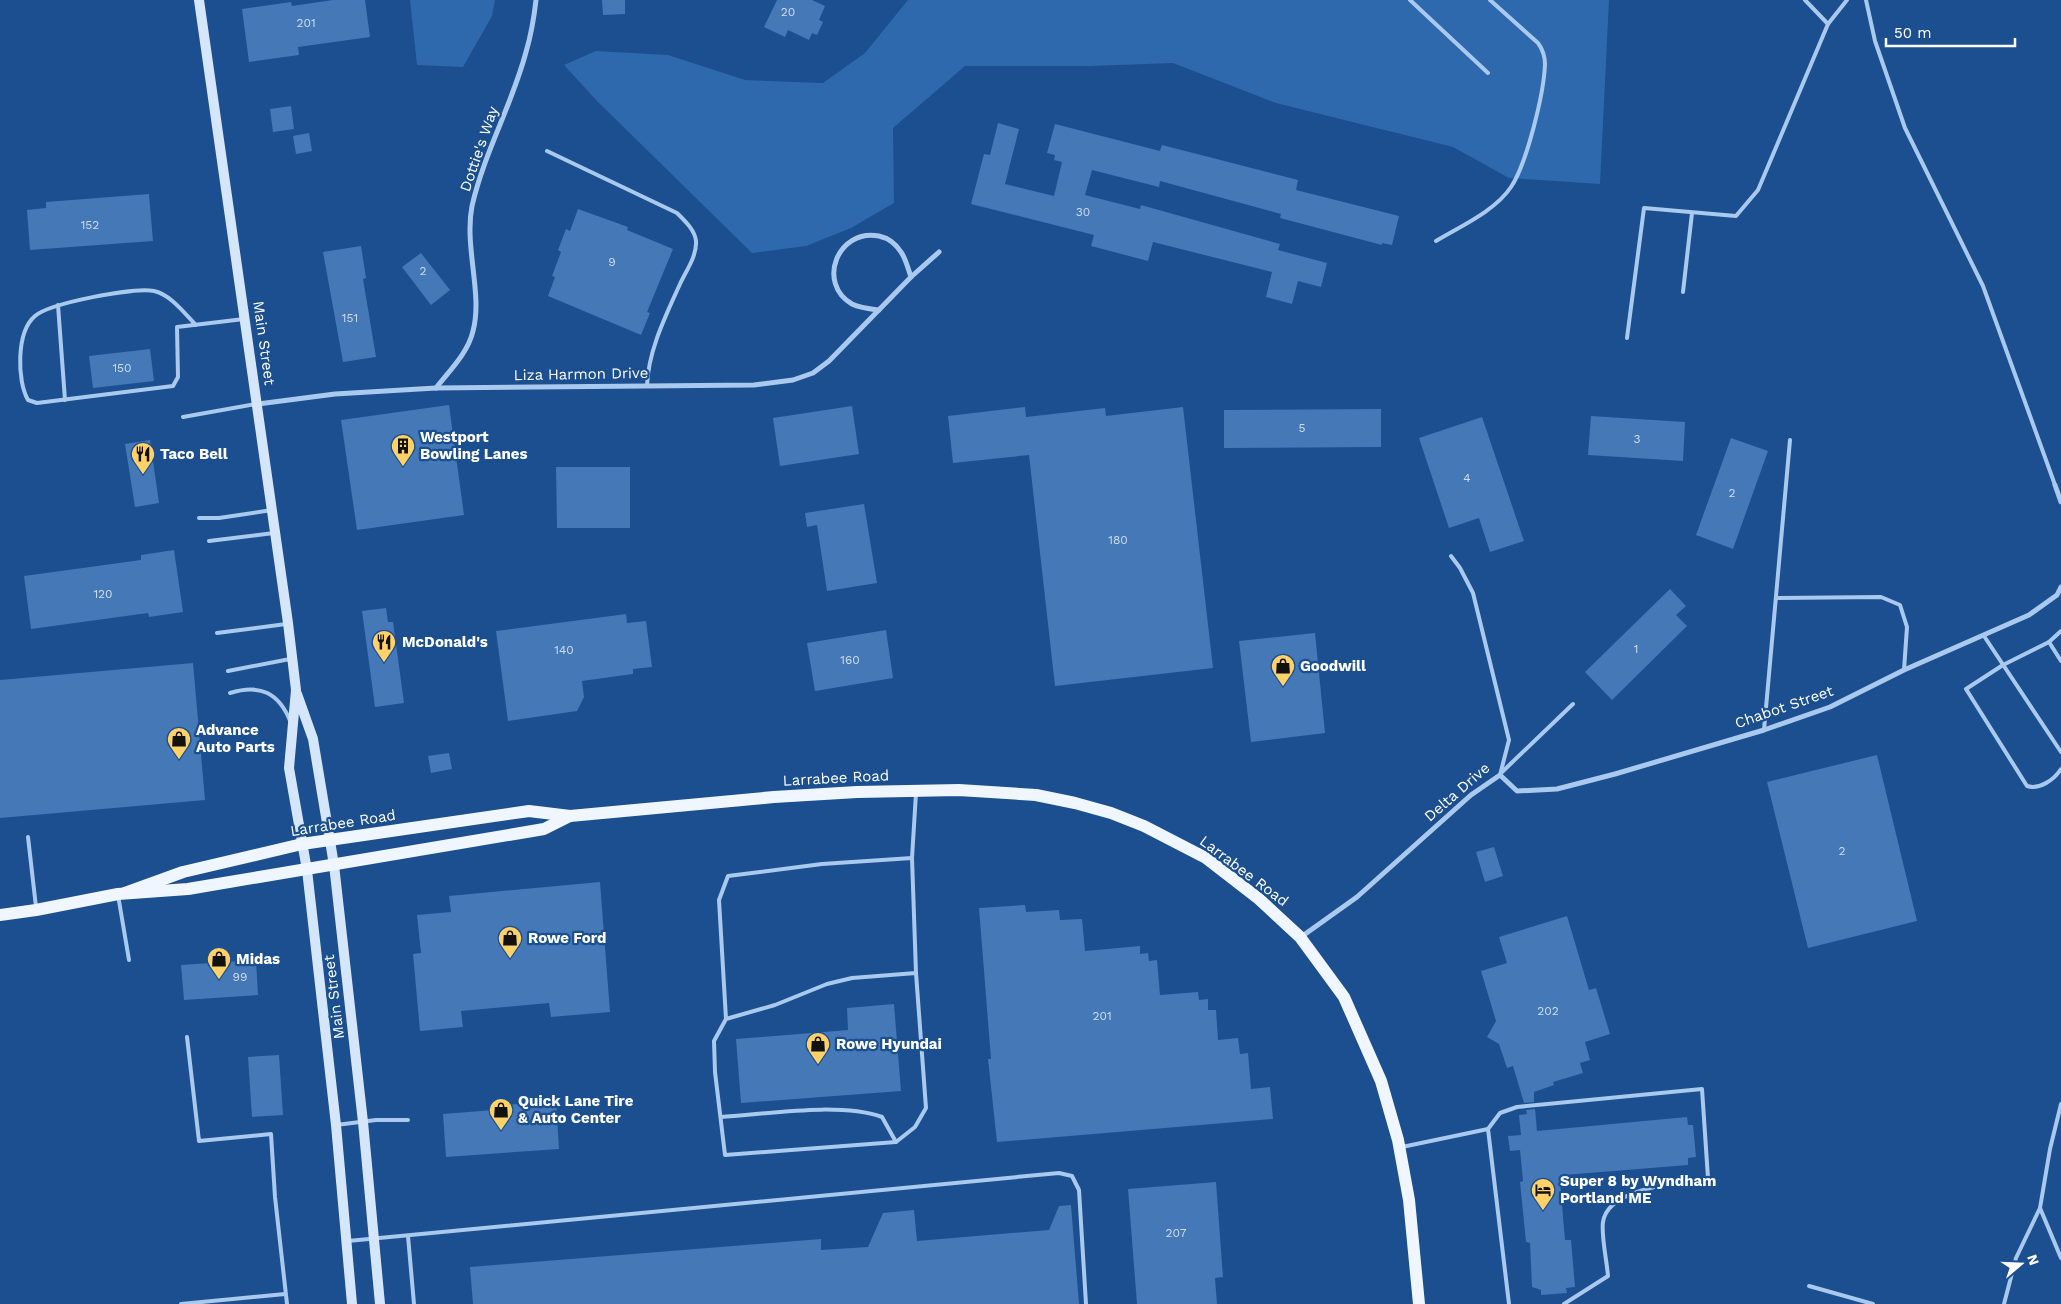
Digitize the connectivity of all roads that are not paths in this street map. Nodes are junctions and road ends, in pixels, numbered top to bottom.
1 (200, 0) edge
2 (536, 0) edge
3 (1410, 0) edge
4 (1490, 0) edge
5 (1805, 0) edge
6 (1847, 0) edge
7 (1866, 0) edge
8 (1828, 24) junction
9 (1488, 73) dead end
10 (547, 151) dead end
11 (1692, 213) junction
12 (1436, 240) dead end
13 (939, 252) dead end
14 (911, 277) junction
15 (1683, 292) dead end
16 (58, 305) junction
17 (879, 310) junction
18 (245, 319) junction
19 (196, 325) junction
20 (1627, 338) dead end
21 (647, 386) junction
22 (436, 388) junction
23 (65, 400) junction
24 (258, 404) junction
25 (183, 418) dead end
26 (1790, 440) dead end
27 (2055, 485) joint
28 (2061, 499) edge
29 (273, 510) junction
30 (199, 518) dead end
31 (276, 533) junction
32 (209, 541) dead end
33 (1451, 556) dead end
34 (2061, 587) edge
35 (1776, 598) junction
36 (288, 623) junction
37 (2061, 631) edge
38 (217, 633) dead end
39 (1984, 636) junction
40 (2049, 642) junction
41 (292, 658) junction
42 (2061, 661) edge
43 (2003, 665) junction
44 (228, 670) dead end
45 (1904, 670) junction
46 (296, 690) junction
47 (230, 693) dead end
48 (1573, 704) dead end
49 (292, 728) junction
50 (1764, 730) junction
51 (2061, 752) edge
52 (2061, 770) edge
53 (1500, 775) junction
54 (916, 791) junction
55 (570, 816) junction
56 (28, 837) dead end
57 (330, 840) junction
58 (302, 844) junction
59 (912, 858) junction
60 (334, 865) junction
61 (307, 870) junction
62 (122, 894) junction
63 (36, 910) junction
64 (0, 915) edge
65 (1300, 937) junction
66 (129, 960) dead end
67 (916, 973) junction
68 (726, 1019) junction
69 (187, 1037) dead end
70 (2061, 1104) edge
71 (721, 1117) junction
72 (408, 1120) dead end
73 (363, 1122) junction
74 (336, 1125) junction
75 (1488, 1129) junction
76 (896, 1142) junction
77 (1400, 1147) junction
78 (2040, 1208) junction
79 (408, 1236) junction
80 (375, 1239) junction
81 (346, 1241) junction
82 (2061, 1258) edge
83 (1810, 1286) dead end
84 (285, 1294) junction
85 (181, 1304) edge
86 (287, 1304) edge
87 (352, 1304) edge
88 (380, 1304) edge
89 (414, 1304) edge
90 (1086, 1304) edge
91 (1419, 1304) edge
92 (1509, 1304) edge
93 (1564, 1304) edge
94 (1873, 1304) edge
95 (2004, 1304) edge

1 - 18 main road, Main Street
2 - 22 street, Dottie's Way
3 - 9 lane
4 - 12 lane
5 - 8 lane
6 - 8 lane
7 - 27 lane
8 - 11 lane
10 - 21 lane
11 - 15 lane
11 - 20 lane
13 - 14 street, Liza Harmon Drive
14 - 17 street, Liza Harmon Drive
14 - 17 street
16 - 19 lane
16 - 23 lane
16 - 23 lane
17 - 21 street, Liza Harmon Drive
18 - 19 lane
18 - 24 main road, Main Street
19 - 23 lane
21 - 22 street, Liza Harmon Drive
22 - 24 street, Liza Harmon Drive
24 - 25 lane
24 - 29 main road, Main Street
26 - 35 lane
27 - 28 street
29 - 30 lane
29 - 31 main road, Main Street
31 - 32 lane
31 - 36 main road, Main Street
33 - 53 lane, Delta Drive
34 - 39 street, Chabot Street
35 - 45 lane
35 - 50 lane
36 - 38 lane
36 - 41 main road, Main Street
37 - 40 lane
39 - 43 lane
39 - 45 street, Chabot Street
40 - 42 lane
40 - 43 lane
41 - 44 lane
41 - 46 main road, Main Street
43 - 51 lane
43 - 52 lane
45 - 50 street, Chabot Street
46 - 49 main road, Main Street
46 - 57 main road, Main Street
47 - 49 lane
48 - 53 lane
49 - 58 main road, Main Street
50 - 53 street, Chabot Street
53 - 65 street, Delta Drive
54 - 55 main road, Larrabee Road
54 - 59 lane
54 - 65 main road, Larrabee Road
55 - 57 main road, Larrabee Road
55 - 60 main road, Larrabee Road
56 - 63 lane
57 - 58 main road, Larrabee Road
57 - 60 main road, Main Street
58 - 61 main road, Main Street
58 - 62 main road, Larrabee Road
59 - 67 lane
59 - 68 lane
60 - 61 main road, Larrabee Road
60 - 73 main road, Main Street
61 - 62 main road, Larrabee Road
61 - 74 main road, Main Street
62 - 63 main road, Larrabee Road
62 - 66 lane
63 - 64 main road, Larrabee Road
65 - 77 main road, Larrabee Road
67 - 68 lane
67 - 76 lane
68 - 71 lane
69 - 84 lane
70 - 78 lane
71 - 76 lane
71 - 76 lane
72 - 73 lane
73 - 74 lane
73 - 80 main road, Main Street
74 - 81 main road, Main Street
75 - 77 lane
75 - 92 lane
75 - 93 lane
77 - 91 main road, Larrabee Road
78 - 82 lane
78 - 95 lane
79 - 80 lane
79 - 89 lane
79 - 90 lane
80 - 81 lane
80 - 88 main road, Main Street
81 - 87 main road, Main Street
83 - 94 lane
84 - 85 lane
84 - 86 lane

